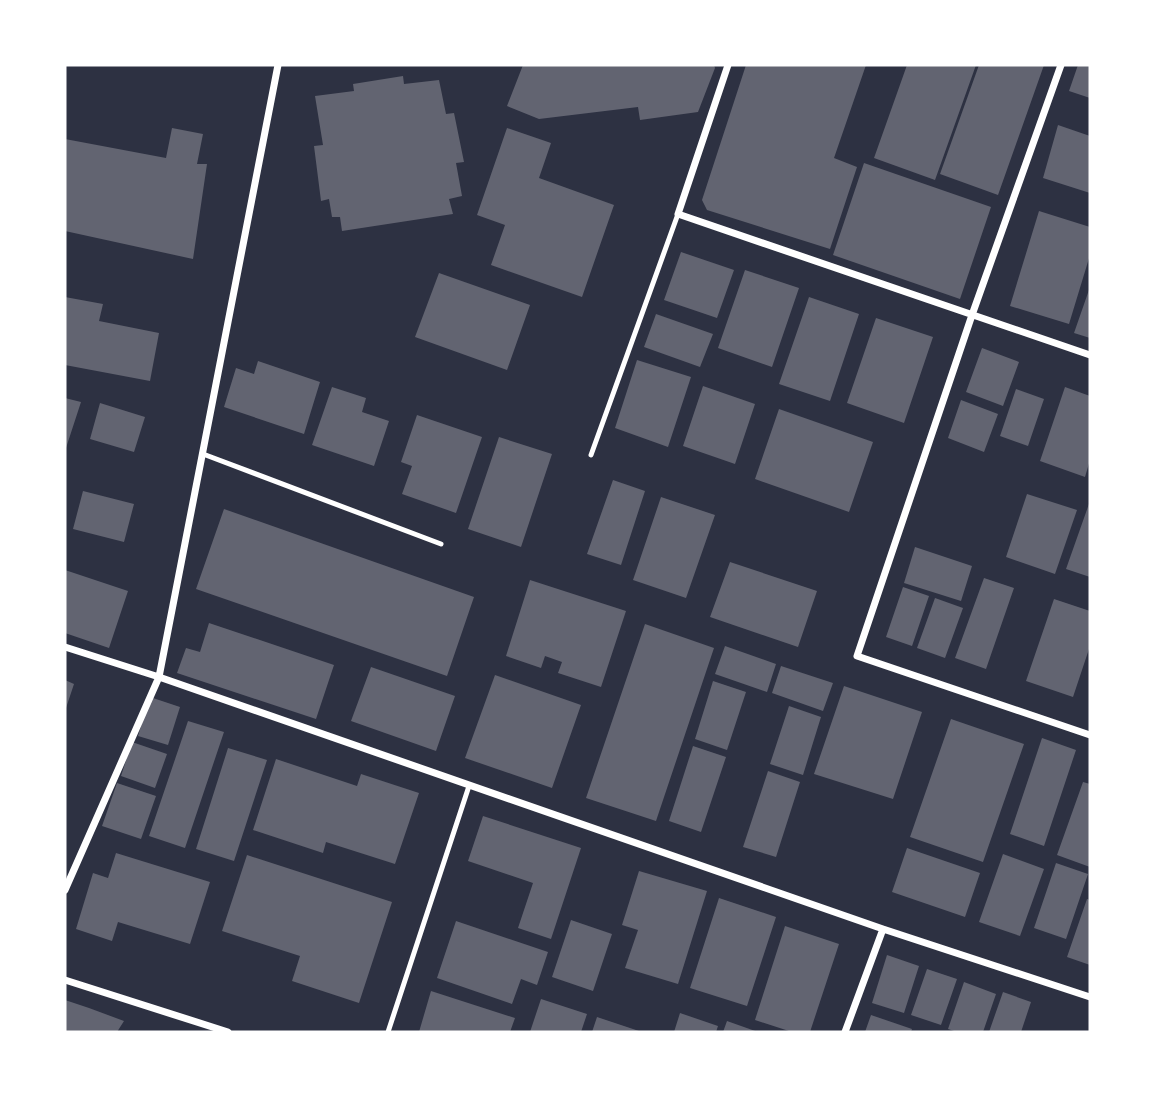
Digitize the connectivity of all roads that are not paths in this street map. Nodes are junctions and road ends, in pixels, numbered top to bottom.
1 (278, 65) edge
2 (728, 65) edge
3 (1061, 65) edge
4 (678, 214) junction
5 (972, 315) junction
6 (1090, 355) edge
7 (203, 454) junction
8 (591, 455) dead end
9 (440, 544) dead end
10 (65, 647) edge
11 (159, 677) junction
12 (1090, 735) edge
13 (469, 786) junction
14 (65, 890) edge
15 (883, 929) junction
16 (65, 980) edge
17 (1090, 997) edge
18 (228, 1032) edge
19 (388, 1032) edge
20 (845, 1032) edge

1 - 7 street
2 - 4 street
3 - 5 street
4 - 5 street
4 - 8 lane
5 - 6 street
5 - 12 street
7 - 9 lane
7 - 11 street
10 - 11 street
11 - 13 street
11 - 14 street
13 - 15 street
13 - 19 lane
15 - 17 street
15 - 20 street
16 - 18 street

